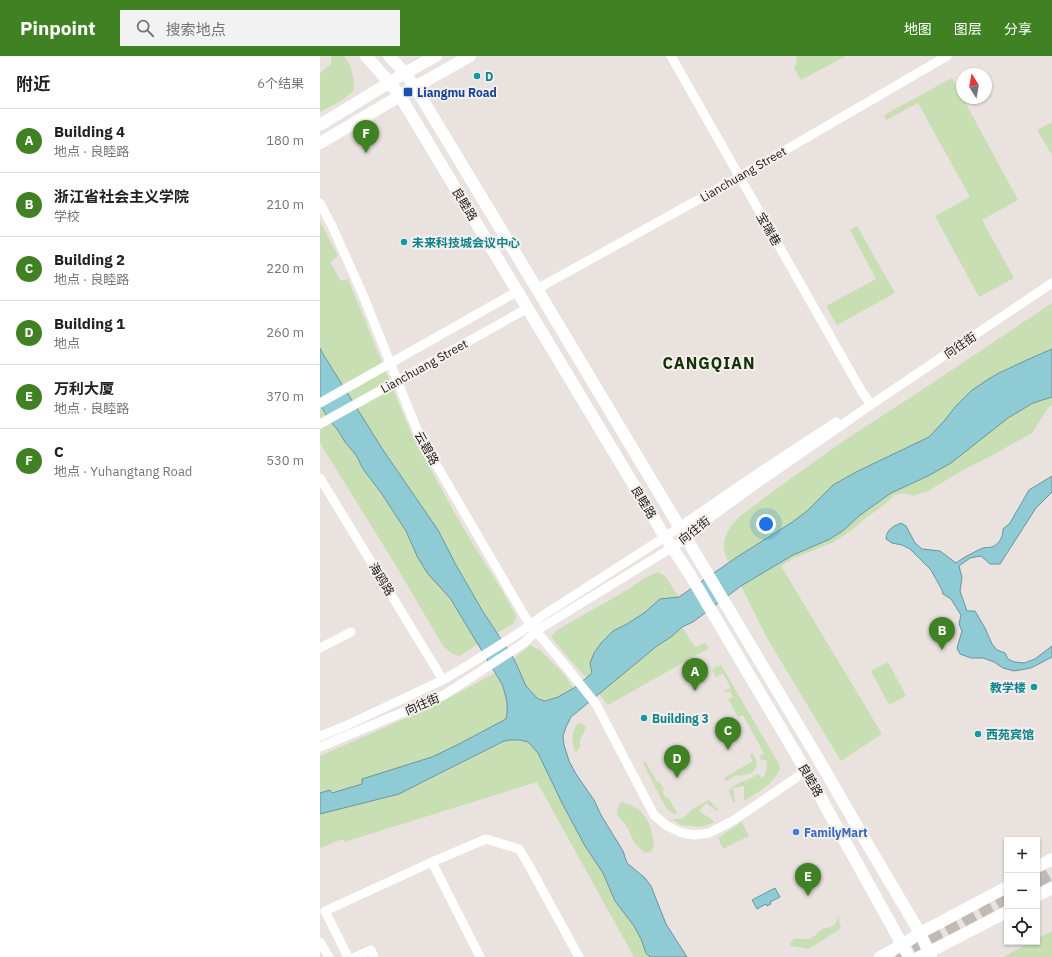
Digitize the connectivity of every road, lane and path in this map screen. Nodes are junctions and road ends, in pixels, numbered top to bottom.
1 (366, 56) edge
2 (389, 56) edge
3 (436, 56) edge
4 (470, 56) edge
5 (671, 56) edge
6 (947, 56) edge
7 (405, 73) junction
8 (390, 83) junction
9 (415, 87) junction
10 (400, 96) junction
11 (320, 125) edge
12 (320, 143) edge
13 (739, 177) junction
14 (320, 204) edge
15 (1052, 278) edge
16 (1052, 283) edge
17 (537, 289) junction
18 (518, 291) junction
19 (528, 308) junction
20 (390, 363) junction
21 (397, 381) junction
22 (868, 400) junction
23 (320, 403) edge
24 (320, 424) edge
25 (320, 478) edge
26 (680, 528) junction
27 (686, 539) junction
28 (668, 542) junction
29 (533, 628) junction
30 (351, 632) dead end
31 (320, 648) edge
32 (443, 680) junction
33 (320, 736) edge
34 (320, 747) edge
35 (806, 770) junction
36 (1052, 859) edge
37 (432, 862) junction
38 (1040, 865) edge
39 (1052, 888) edge
40 (1004, 889) edge
41 (1040, 894) edge
42 (1004, 914) edge
43 (920, 933) junction
44 (320, 942) edge
45 (902, 945) junction
46 (926, 955) edge
47 (329, 957) edge
48 (348, 957) edge
49 (355, 957) edge
50 (374, 957) edge
51 (480, 957) edge
52 (579, 957) edge
53 (880, 957) edge
54 (909, 957) edge

1 - 8 main road, 良睦路
2 - 7 main road, 良睦路
3 - 7 main road
4 - 9 main road
5 - 13 street, 宝瑞巷
6 - 13 street, Lianchuang Street
7 - 8 main road
7 - 9 main road, 良睦路
8 - 10 main road, 良睦路
8 - 11 main road
9 - 10 main road
9 - 17 main road, 良睦路
10 - 12 main road
10 - 18 main road, 良睦路
13 - 17 street, Lianchuang Street
13 - 22 street, 宝瑞巷
14 - 20 street, 云碧路
15 - 22 street, 向往街
16 - 27 street, 向往街
17 - 26 main road, 良睦路
18 - 19 main road, 良睦路
18 - 20 street, Lianchuang Street
19 - 21 street, Lianchuang Street
19 - 28 main road, 良睦路
20 - 21 street, 云碧路
20 - 23 street, Lianchuang Street
21 - 24 street, Lianchuang Street
21 - 29 street, 云碧路
22 - 26 street, 向往街
25 - 32 street, 海鸥路
26 - 27 main road, 良睦路
26 - 28 street, 向往街
27 - 28 street, 向往街
27 - 43 main road, 良睦路
28 - 29 street, 向往街
28 - 35 main road, 良睦路
29 - 32 street, 向往街
29 - 34 street, 向往街
29 - 35 street, 云碧路
30 - 31 street
32 - 33 street, 向往街
35 - 45 main road, 良睦路
36 - 38 main road
37 - 48 street
37 - 51 street
37 - 52 street
39 - 41 main road
40 - 43 main road
42 - 46 main road
43 - 45 main road
43 - 46 main road, 良睦路
44 - 47 street
45 - 53 main road
45 - 54 main road, 良睦路
49 - 50 street

